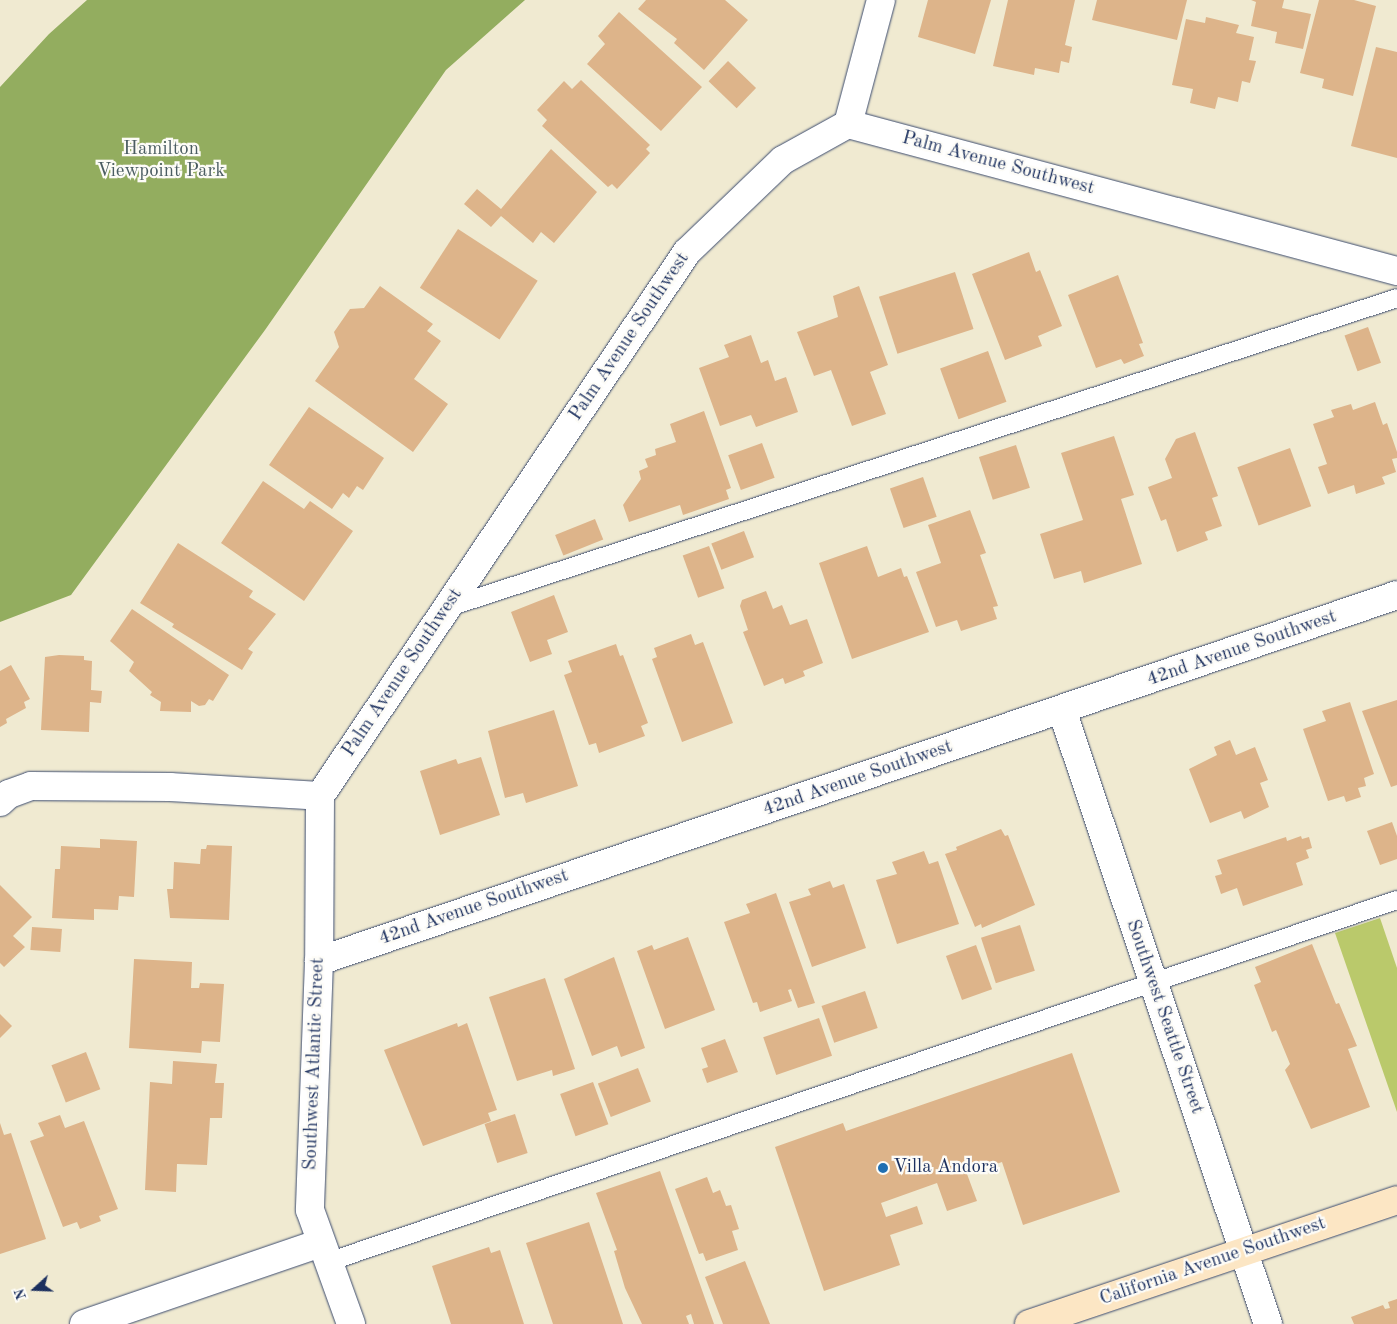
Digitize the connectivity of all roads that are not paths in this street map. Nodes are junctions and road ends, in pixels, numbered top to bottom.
1 (881, 0) edge
2 (848, 124) junction
3 (1397, 271) edge
4 (1397, 298) edge
5 (1397, 595) edge
6 (446, 609) junction
7 (1062, 710) junction
8 (320, 796) junction
9 (0, 802) edge
10 (1397, 900) edge
11 (319, 961) junction
12 (1153, 984) junction
13 (1397, 1200) edge
14 (325, 1252) junction
15 (1243, 1252) junction
16 (84, 1324) edge
17 (351, 1324) edge
18 (1029, 1324) edge
19 (1268, 1324) edge

1 - 2 street
2 - 3 street, Palm Avenue Southwest
2 - 6 street, Palm Avenue Southwest
4 - 6 lane
5 - 7 street, 42nd Avenue Southwest
6 - 8 street, Palm Avenue Southwest
7 - 11 street, 42nd Avenue Southwest
7 - 12 street, Southwest Seattle Street
8 - 9 street
8 - 11 street, Southwest Atlantic Street
10 - 12 lane
11 - 14 street, Southwest Atlantic Street
12 - 14 lane
12 - 15 street, Southwest Seattle Street
13 - 15 main road, California Avenue Southwest
14 - 16 street
14 - 17 street, Southwest Atlantic Street
15 - 18 main road, California Avenue Southwest
15 - 19 street, Southwest Seattle Street

